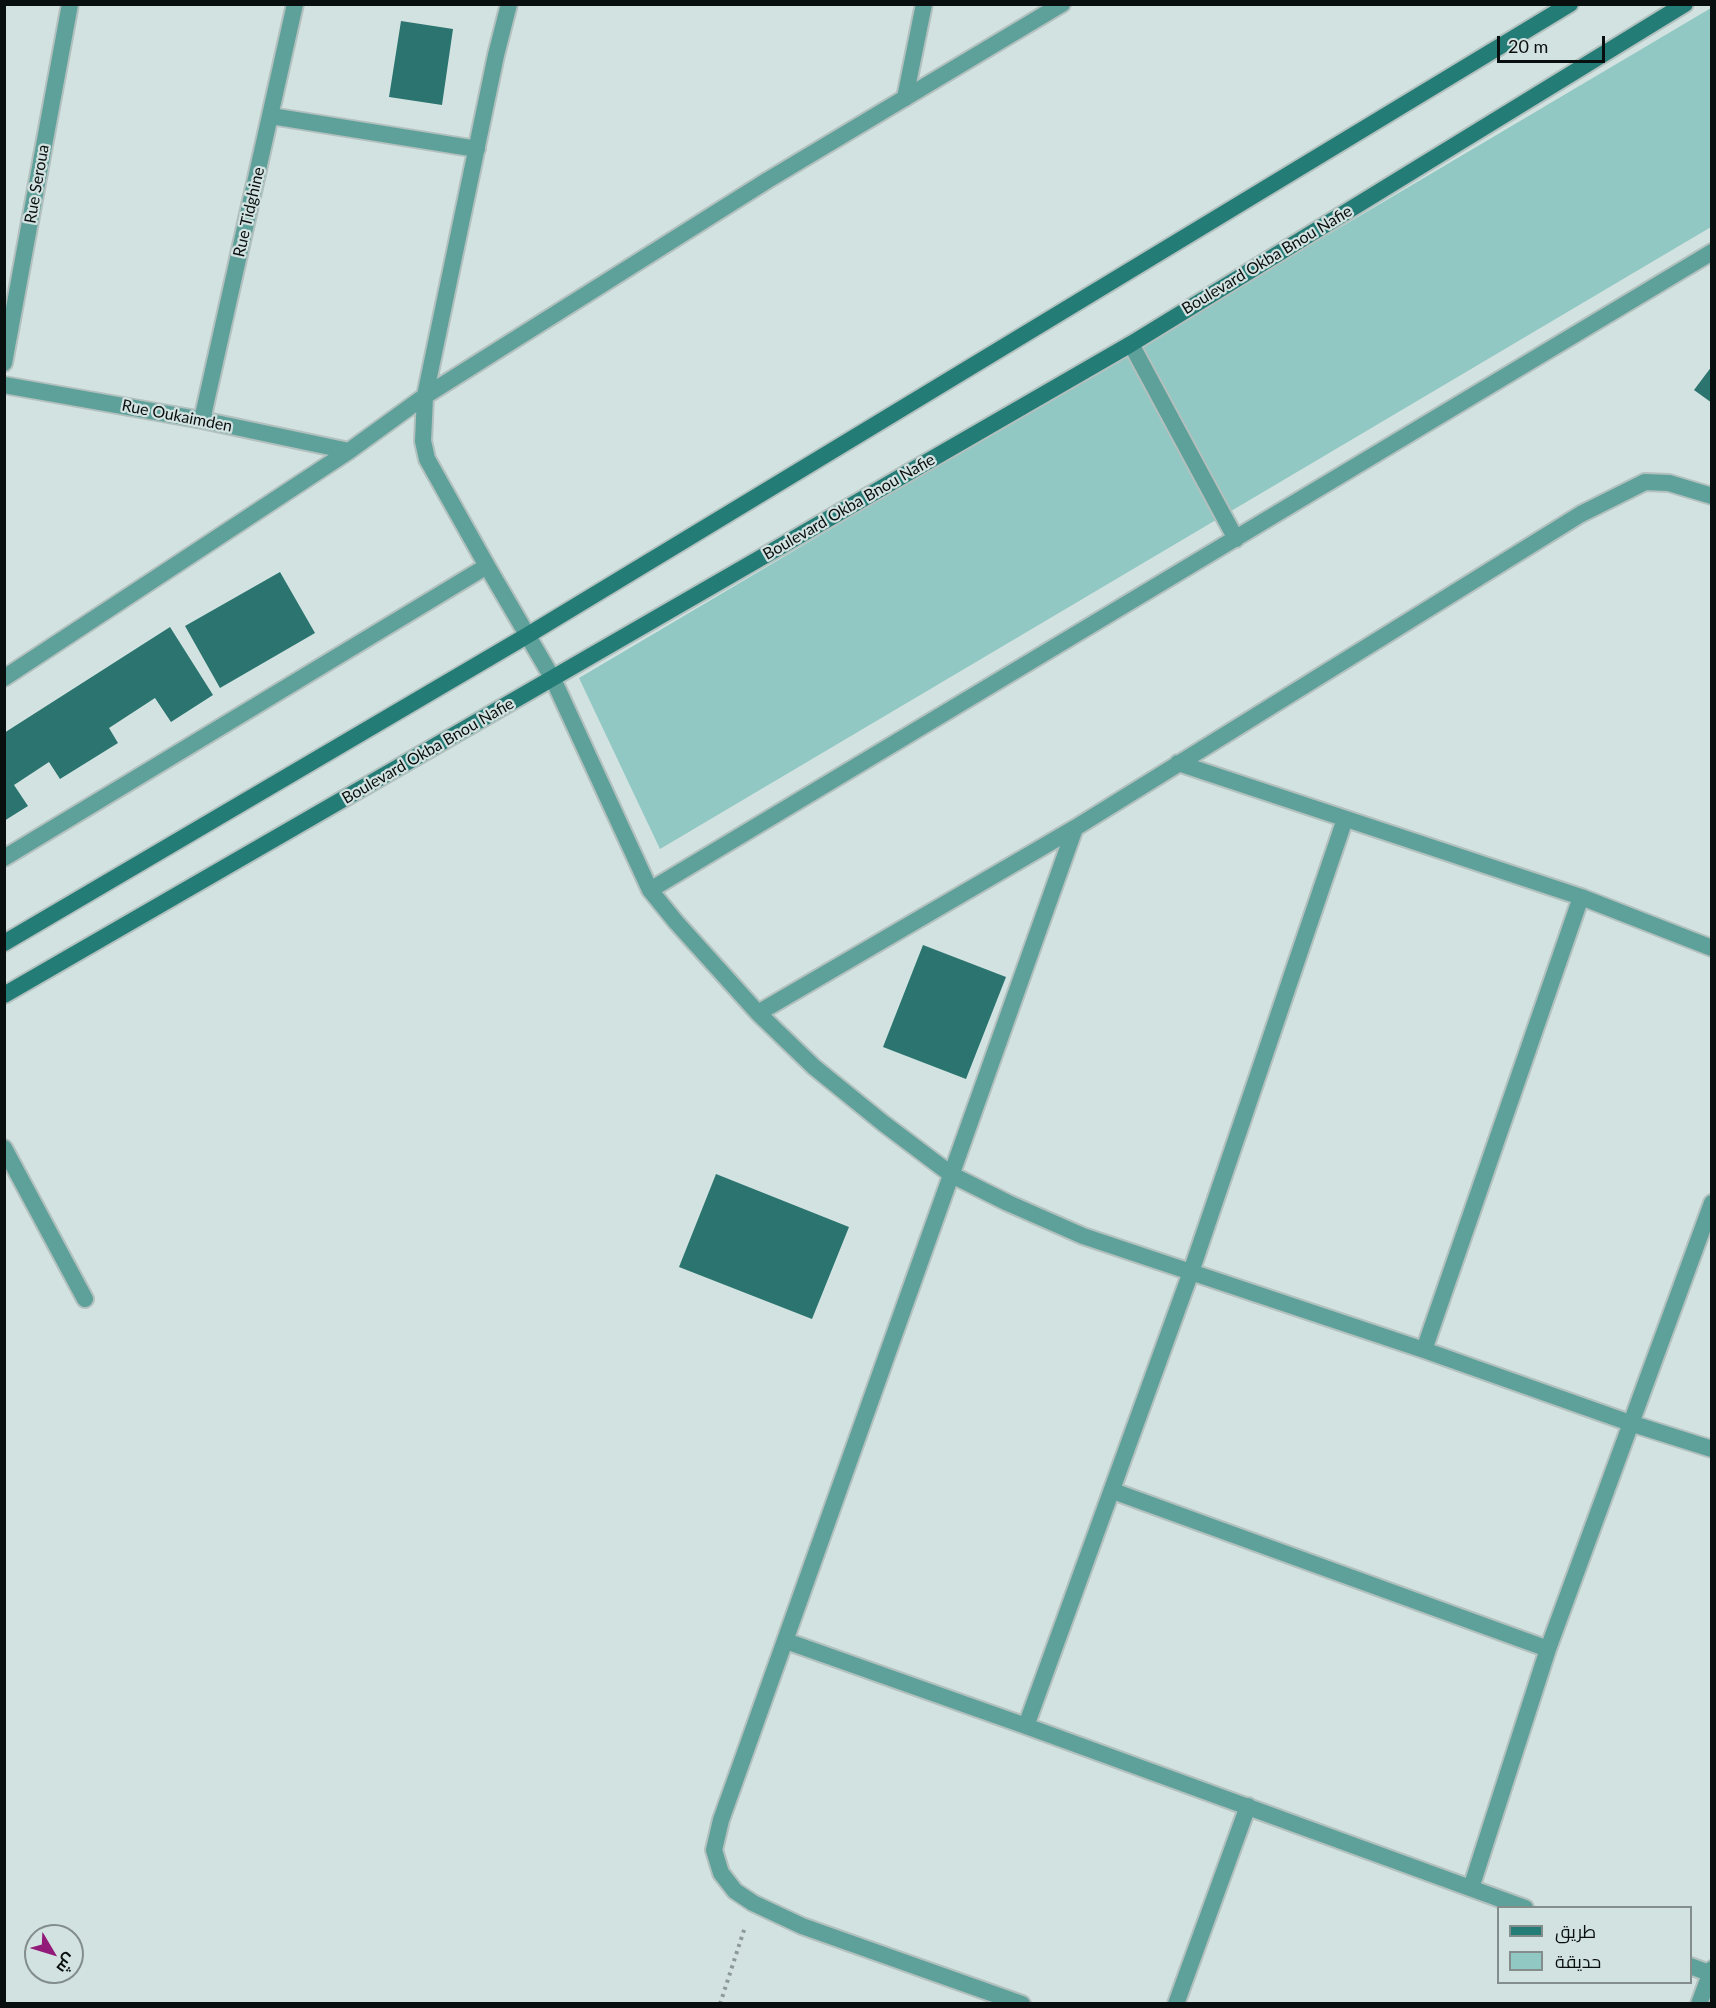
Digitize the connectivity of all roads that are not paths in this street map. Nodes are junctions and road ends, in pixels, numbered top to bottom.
1 (70, 4) edge
2 (295, 4) edge
3 (509, 4) edge
4 (924, 4) edge
5 (1062, 4) edge
6 (1570, 4) edge
7 (1684, 4) edge
8 (905, 98) junction
9 (271, 116) junction
10 (477, 149) junction
11 (1712, 252) edge
12 (1131, 344) junction
13 (4, 363) edge
14 (4, 385) edge
15 (425, 396) junction
16 (202, 420) junction
17 (349, 451) junction
18 (1712, 496) edge
19 (1236, 539) junction
20 (487, 566) junction
21 (528, 634) junction
22 (4, 678) edge
23 (553, 679) junction
24 (1178, 764) junction
25 (1345, 819) junction
26 (1075, 828) junction
27 (4, 858) edge
28 (650, 890) junction
29 (1581, 897) junction
30 (4, 943) edge
31 (1712, 948) edge
32 (4, 995) edge
33 (758, 1014) junction
34 (4, 1148) edge
35 (952, 1175) junction
36 (1712, 1203) edge
37 (1191, 1272) junction
38 (85, 1299) dead end
39 (1424, 1350) junction
40 (1630, 1423) junction
41 (1712, 1449) edge
42 (1113, 1491) junction
43 (786, 1641) junction
44 (1548, 1649) junction
45 (1026, 1726) junction
46 (1248, 1806) junction
47 (1471, 1888) junction
48 (1520, 1906) edge
49 (1692, 1967) edge
50 (1711, 1972) edge
51 (1022, 2004) edge
52 (1176, 2004) edge
53 (1699, 2004) edge

1 - 13 street, Rue Seroua
2 - 9 street, Rue Tidghine
3 - 10 street
4 - 8 street
5 - 8 street
6 - 21 main road
7 - 12 main road, Boulevard Okba Bnou Nafie
8 - 15 street
9 - 10 street
9 - 16 street, Rue Tidghine
10 - 15 street
11 - 19 street
12 - 19 street
12 - 23 main road, Boulevard Okba Bnou Nafie
14 - 16 street, Rue Oukaimden
15 - 17 street
15 - 20 street
16 - 17 street, Rue Oukaimden
17 - 22 street
18 - 24 street
19 - 28 street
20 - 21 street
20 - 27 street
21 - 23 street
21 - 30 main road
23 - 28 street
23 - 32 main road, Boulevard Okba Bnou Nafie
24 - 25 street
24 - 26 street
25 - 29 street
25 - 37 street
26 - 33 street
26 - 35 street
28 - 33 street
29 - 31 street
29 - 39 street
33 - 35 street
34 - 38 street
35 - 37 street
35 - 43 street
36 - 40 street
37 - 39 street
37 - 42 street
39 - 40 street
40 - 41 street
40 - 44 street
42 - 44 street
42 - 45 street
43 - 45 street
43 - 51 street
44 - 47 street
45 - 46 street
46 - 47 street
46 - 52 street
47 - 48 street
49 - 50 street
50 - 53 street

